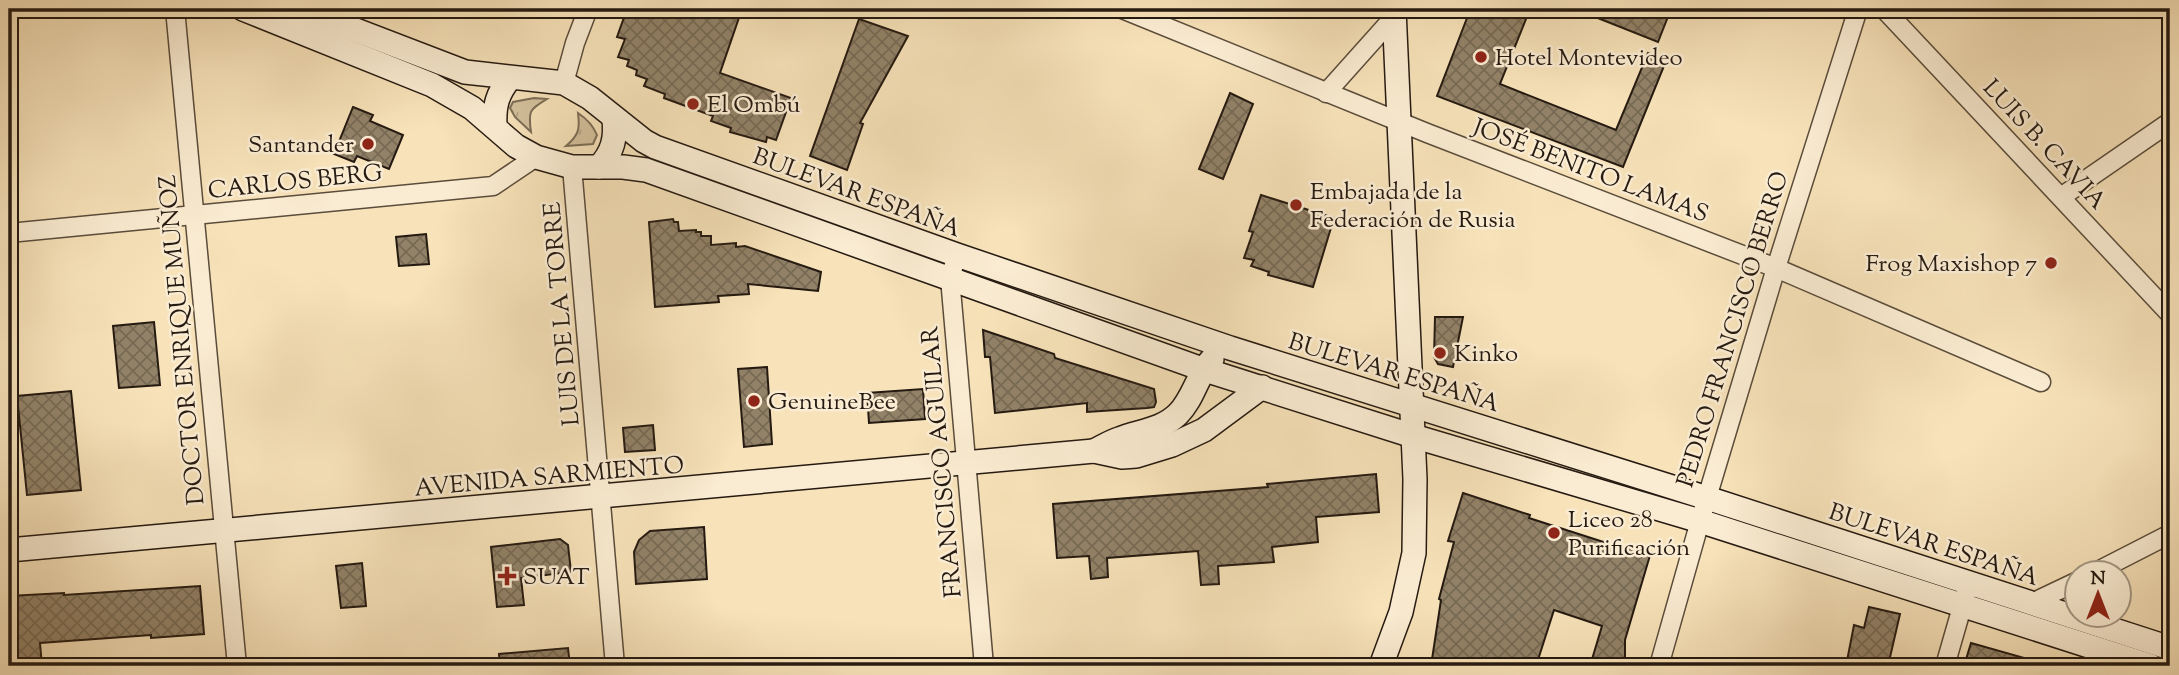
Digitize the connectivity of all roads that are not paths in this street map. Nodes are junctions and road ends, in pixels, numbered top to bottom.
1 (175, 9) edge
2 (243, 9) edge
3 (302, 9) edge
4 (588, 9) edge
5 (1122, 9) edge
6 (1858, 9) edge
7 (1884, 9) edge
8 (1397, 11) edge
9 (510, 78) junction
10 (564, 83) junction
11 (1326, 93) junction
12 (614, 119) junction
13 (1399, 121) junction
14 (2170, 122) edge
15 (495, 126) junction
16 (536, 157) junction
17 (572, 167) junction
18 (599, 167) junction
19 (2061, 197) junction
20 (195, 216) junction
21 (9, 233) edge
22 (957, 255) junction
23 (1776, 268) junction
24 (950, 278) junction
25 (2170, 314) edge
26 (1230, 348) junction
27 (1202, 369) junction
28 (2041, 382) dead end
29 (1262, 387) junction
30 (1412, 404) junction
31 (1413, 436) junction
32 (1094, 452) junction
33 (965, 463) junction
34 (601, 497) junction
35 (1707, 498) junction
36 (1700, 522) junction
37 (223, 532) junction
38 (2170, 534) edge
39 (9, 550) edge
40 (2118, 560) edge
41 (1969, 583) junction
42 (2064, 588) edge
43 (2032, 604) junction
44 (1963, 606) junction
45 (2170, 648) edge
46 (237, 666) edge
47 (615, 666) edge
48 (984, 666) edge
49 (1381, 666) edge
50 (1659, 666) edge
51 (1945, 666) edge
52 (2151, 666) edge

1 - 20 street, DOCTOR ENRIQUE MUÑOZ
2 - 15 main road, BULEVAR ESPAÑA
3 - 9 main road, BULEVAR ESPAÑA
4 - 10 street
5 - 11 street, JOSÉ BENITO LAMAS
6 - 23 street, PEDRO FRANCISCO BERRO
7 - 19 street, LUIS B. CAVIA
8 - 11 street
8 - 13 main road
9 - 10 main road, BULEVAR ESPAÑA
9 - 15 main road
10 - 12 main road, BULEVAR ESPAÑA
11 - 13 street, JOSÉ BENITO LAMAS
12 - 18 main road
12 - 22 main road, BULEVAR ESPAÑA
13 - 23 street, JOSÉ BENITO LAMAS
13 - 30 main road
14 - 19 street
15 - 16 main road, BULEVAR ESPAÑA
16 - 17 main road, BULEVAR ESPAÑA
16 - 20 street, CARLOS BERG
17 - 18 main road, BULEVAR ESPAÑA
17 - 34 street, LUIS DE LA TORRE
18 - 24 main road, BULEVAR ESPAÑA
19 - 25 street, LUIS B. CAVIA
20 - 21 street, CARLOS BERG
20 - 37 street, DOCTOR ENRIQUE MUÑOZ
22 - 24 street, FRANCISCO AGUILAR
22 - 26 main road, BULEVAR ESPAÑA
23 - 28 street, JOSÉ BENITO LAMAS
23 - 35 street, PEDRO FRANCISCO BERRO
24 - 27 main road, BULEVAR ESPAÑA
24 - 33 street, FRANCISCO AGUILAR
26 - 27 main road, AVENIDA SARMIENTO
26 - 30 main road, BULEVAR ESPAÑA
27 - 29 main road, BULEVAR ESPAÑA
27 - 32 main road, AVENIDA SARMIENTO
29 - 31 main road, BULEVAR ESPAÑA
29 - 32 main road, AVENIDA SARMIENTO
30 - 31 main road
30 - 35 main road, BULEVAR ESPAÑA
31 - 36 main road, BULEVAR ESPAÑA
31 - 49 main road
32 - 33 main road, AVENIDA SARMIENTO
33 - 34 main road, AVENIDA SARMIENTO
33 - 48 street, FRANCISCO AGUILAR
34 - 37 main road, AVENIDA SARMIENTO
34 - 47 street, LUIS DE LA TORRE
35 - 36 street, PEDRO FRANCISCO BERRO
35 - 41 main road, BULEVAR ESPAÑA
36 - 44 main road, BULEVAR ESPAÑA
36 - 50 street, PEDRO FRANCISCO BERRO
37 - 39 main road, AVENIDA SARMIENTO
37 - 46 street, DOCTOR ENRIQUE MUÑOZ
38 - 40 street
41 - 43 main road, BULEVAR ESPAÑA
41 - 44 street
42 - 43 street
43 - 45 main road, BULEVAR ESPAÑA
44 - 51 street
44 - 52 main road, BULEVAR ESPAÑA

